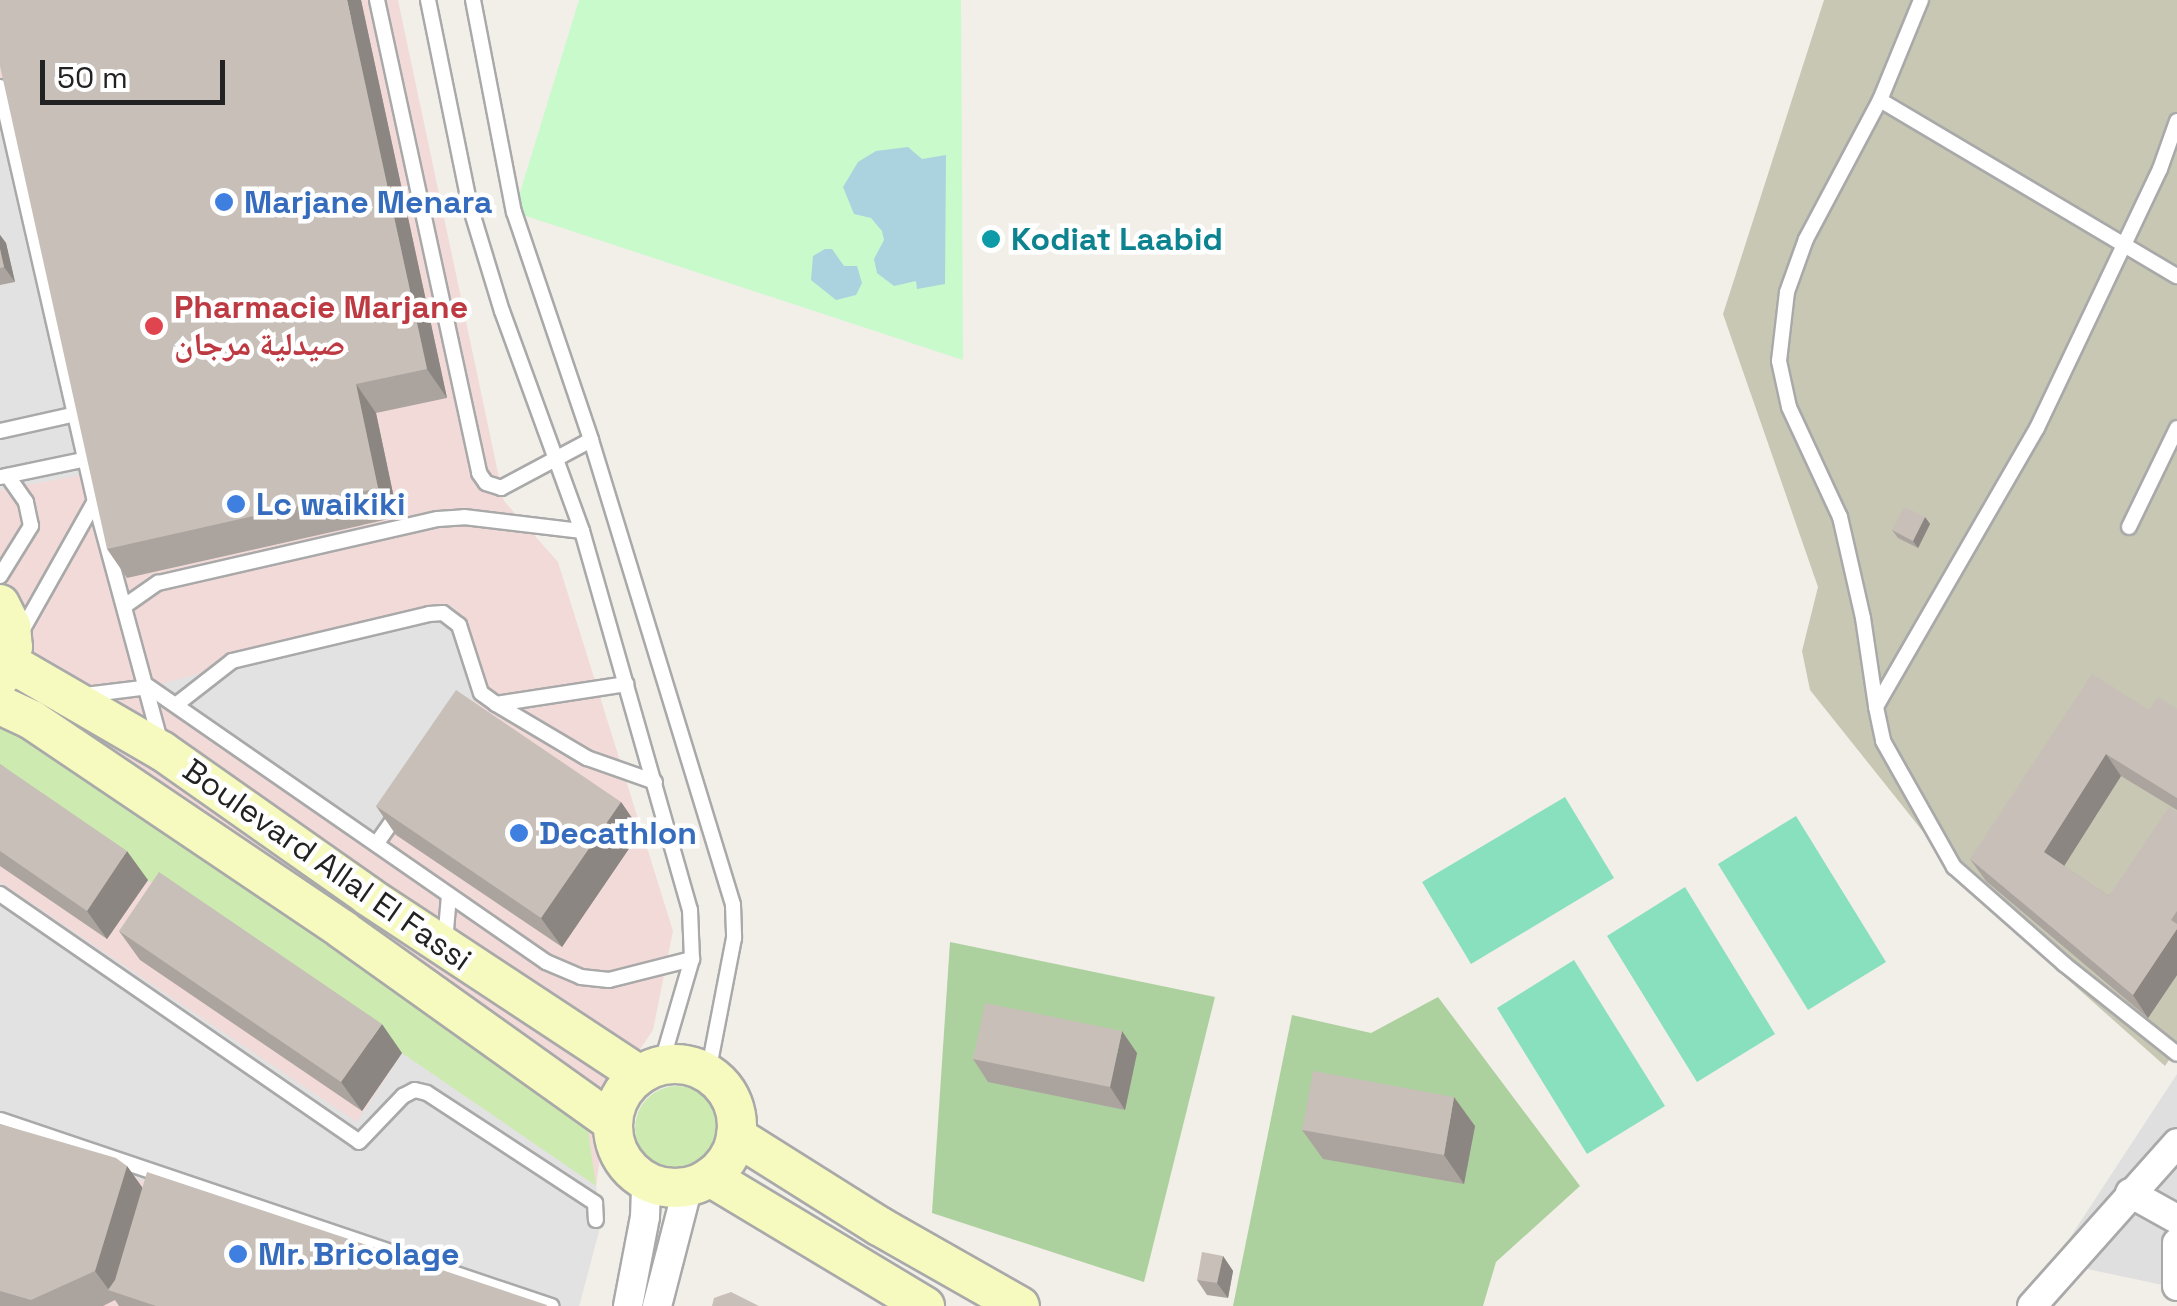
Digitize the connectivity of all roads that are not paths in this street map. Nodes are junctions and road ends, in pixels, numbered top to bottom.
1 (376, 0) edge
2 (428, 0) edge
3 (473, 0) edge
4 (1920, 0) edge
5 (0, 88) edge
6 (1880, 100) junction
7 (2177, 121) edge
8 (2121, 247) junction
9 (2177, 276) edge
10 (76, 414) junction
11 (2177, 428) edge
12 (0, 431) edge
13 (591, 440) junction
14 (557, 457) junction
15 (87, 459) junction
16 (4, 477) edge
17 (95, 501) junction
18 (2129, 528) dead end
19 (582, 531) junction
20 (0, 576) edge
21 (0, 604) edge
22 (126, 605) junction
23 (8, 662) edge
24 (626, 684) junction
25 (149, 687) junction
26 (480, 693) junction
27 (73, 697) junction
28 (177, 704) junction
29 (496, 704) junction
30 (0, 705) edge
31 (470, 707) edge
32 (1876, 707) junction
33 (162, 751) junction
34 (655, 782) junction
35 (408, 797) edge
36 (377, 843) junction
37 (0, 894) edge
38 (449, 895) junction
39 (444, 948) junction
40 (692, 959) junction
41 (2175, 1047) edge
42 (650, 1070) junction
43 (708, 1073) junction
44 (0, 1120) edge
45 (612, 1122) junction
46 (736, 1136) junction
47 (2177, 1142) edge
48 (164, 1175) junction
49 (646, 1181) junction
50 (699, 1182) junction
51 (2130, 1193) junction
52 (158, 1194) edge
53 (2177, 1219) edge
54 (596, 1220) dead end
55 (2177, 1243) edge
56 (2177, 1286) edge
57 (909, 1302) edge
58 (551, 1306) edge
59 (628, 1306) edge
60 (657, 1306) edge
61 (1020, 1306) edge
62 (2032, 1306) edge

1 - 14 lane
2 - 14 lane
3 - 13 lane
4 - 6 lane
5 - 10 lane
6 - 8 lane
6 - 32 lane
7 - 8 lane
8 - 9 lane
8 - 32 lane
10 - 12 lane
10 - 15 lane
11 - 18 lane
13 - 14 lane
13 - 43 lane
14 - 19 lane
15 - 16 lane
15 - 17 lane
16 - 20 lane
17 - 22 lane
17 - 23 lane
19 - 22 lane
19 - 24 lane
21 - 23 main road
22 - 25 lane
23 - 27 main road, Boulevard Allal El Fassi
24 - 29 lane
24 - 34 lane
25 - 27 lane
25 - 28 lane
25 - 33 lane
26 - 28 lane
26 - 29 lane
26 - 31 lane
27 - 33 main road, Boulevard Allal El Fassi
28 - 36 lane
29 - 34 lane
30 - 45 main road, Boulevard Allal El Fassi
32 - 41 lane
33 - 39 main road, Boulevard Allal El Fassi
34 - 40 lane
35 - 36 lane
36 - 38 lane
37 - 54 lane
38 - 39 lane
38 - 40 lane
39 - 42 main road, Boulevard Allal El Fassi
40 - 42 lane
42 - 43 main road
42 - 45 main road
43 - 46 main road
44 - 48 lane
45 - 49 main road
46 - 50 main road
46 - 61 main road
47 - 51 street
48 - 52 lane
48 - 58 lane
49 - 50 main road
49 - 59 street
50 - 57 main road
50 - 60 street
51 - 53 street
51 - 62 street
55 - 56 street

